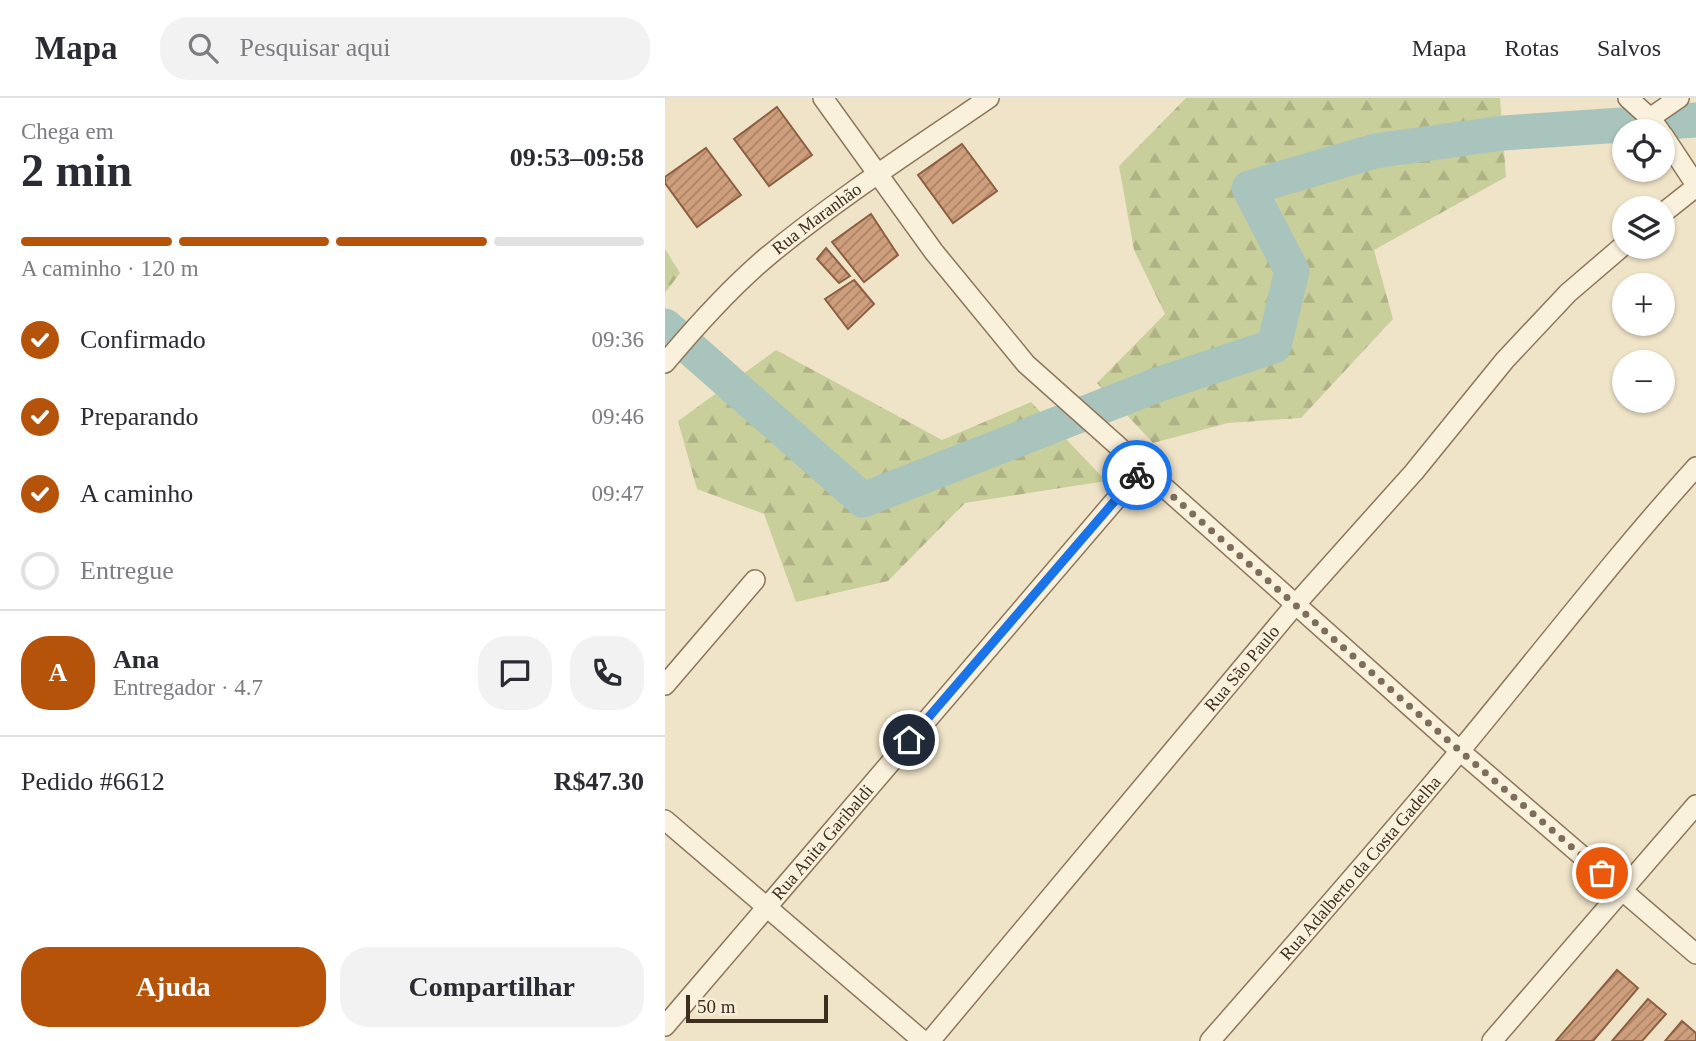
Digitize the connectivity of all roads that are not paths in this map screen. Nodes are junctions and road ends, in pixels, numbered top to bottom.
1 (823, 98) edge
2 (989, 98) edge
3 (1628, 98) edge
4 (1679, 98) edge
5 (1649, 119) edge
6 (1664, 119) edge
7 (1675, 157) edge
8 (878, 174) junction
9 (1696, 186) edge
10 (1675, 203) edge
11 (1612, 255) edge
12 (665, 363) edge
13 (1696, 467) edge
14 (1142, 469) junction
15 (755, 580) dead end
16 (1295, 605) junction
17 (665, 685) edge
18 (1460, 751) junction
19 (1696, 805) edge
20 (665, 820) edge
21 (1623, 891) junction
22 (767, 907) junction
23 (1696, 954) edge
24 (665, 1026) edge
25 (923, 1041) edge
26 (930, 1041) edge
27 (1210, 1041) edge
28 (1492, 1041) edge

1 - 8 street
2 - 8 street, Rua Maranhão
3 - 5 street
4 - 6 street
7 - 9 street
8 - 12 street, Rua Maranhão
8 - 14 street
9 - 10 street
11 - 16 street, Rua São Paulo
13 - 18 street, Rua Adalberto da Costa Gadelha
14 - 16 street
14 - 22 street, Rua Anita Garibaldi
15 - 17 street
16 - 18 street
16 - 26 street, Rua São Paulo
18 - 21 street
18 - 27 street, Rua Adalberto da Costa Gadelha
19 - 21 street
20 - 22 street
21 - 23 street
21 - 28 street
22 - 24 street, Rua Anita Garibaldi
22 - 25 street

